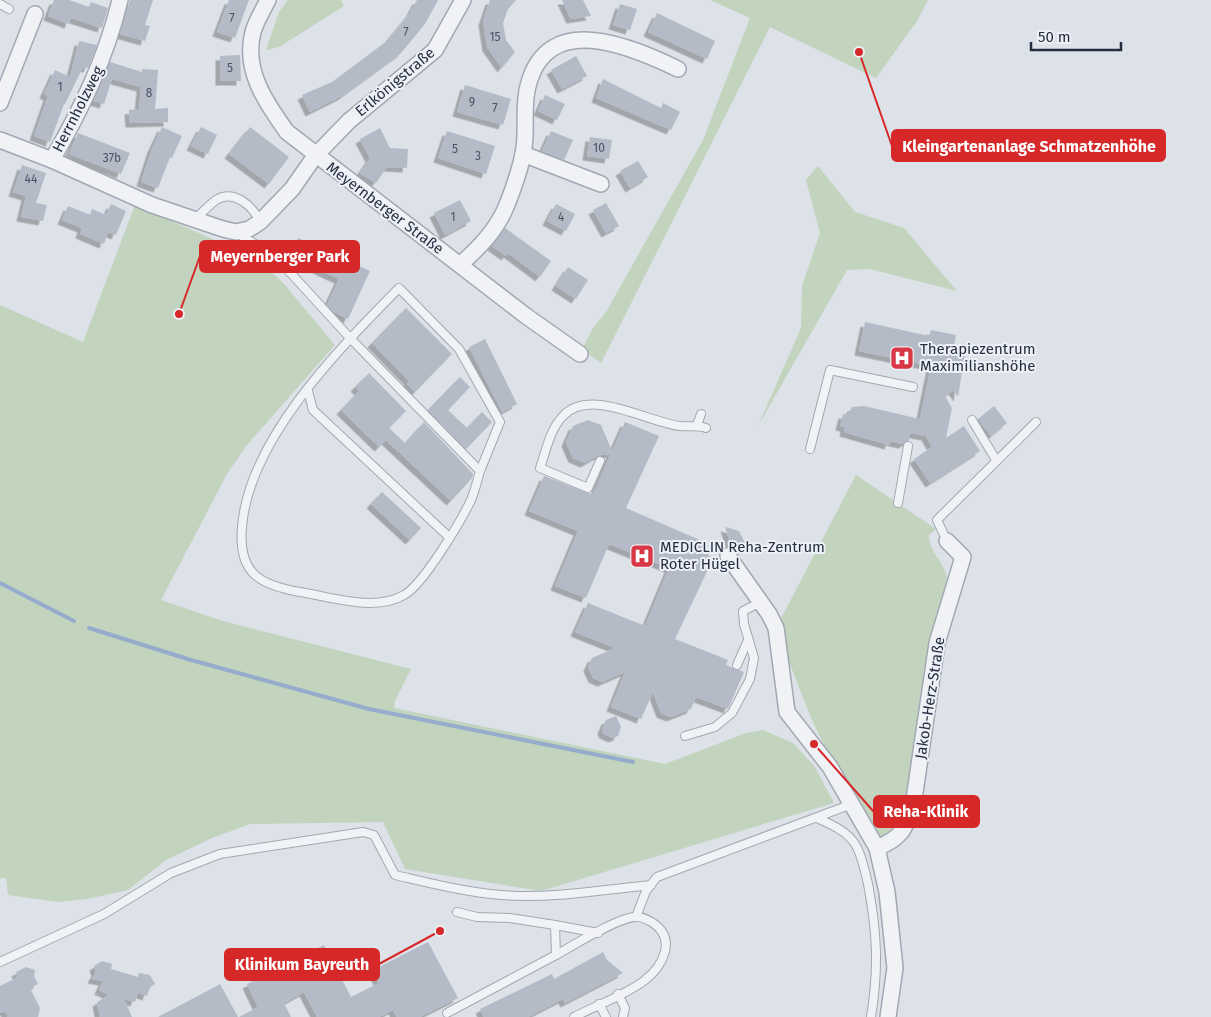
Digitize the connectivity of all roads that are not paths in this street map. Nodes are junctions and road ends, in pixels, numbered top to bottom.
1 (120, 0) edge
2 (268, 0) edge
3 (463, 0) edge
4 (0, 4) edge
5 (9, 9) dead end
6 (35, 14) dead end
7 (678, 70) dead end
8 (0, 103) edge
9 (0, 140) edge
10 (523, 154) junction
11 (316, 156) junction
12 (52, 160) junction
13 (601, 184) dead end
14 (195, 219) junction
15 (260, 222) junction
16 (236, 232) junction
17 (460, 265) junction
18 (350, 338) junction
19 (580, 354) dead end
20 (913, 387) dead end
21 (308, 391) junction
22 (701, 414) dead end
23 (972, 420) dead end
24 (1036, 422) dead end
25 (697, 425) junction
26 (706, 428) dead end
27 (908, 446) dead end
28 (810, 449) dead end
29 (996, 460) junction
30 (600, 461) dead end
31 (480, 471) junction
32 (898, 503) dead end
33 (449, 537) junction
34 (947, 541) joint
35 (728, 556) dead end
36 (761, 602) junction
37 (748, 640) junction
38 (737, 665) dead end
39 (685, 736) dead end
40 (852, 804) junction
41 (817, 818) junction
42 (877, 848) junction
43 (651, 885) junction
44 (457, 912) dead end
45 (636, 917) junction
46 (556, 925) junction
47 (598, 933) junction
48 (556, 955) junction
49 (0, 962) edge
50 (618, 994) junction
51 (599, 1004) junction
52 (447, 1013) dead end
53 (574, 1017) edge
54 (606, 1017) edge
55 (622, 1017) edge
56 (872, 1017) edge
57 (888, 1017) edge

1 - 12 street, Herrnholzweg
2 - 11 street
3 - 11 street, Erlkönigstraße
4 - 5 lane
6 - 8 street
7 - 10 street
9 - 12 street
10 - 13 street
10 - 17 street
11 - 15 street, Meyernberger Straße
11 - 17 street, Meyernberger Straße
12 - 14 street
14 - 15 lane
14 - 16 street
15 - 16 street, Meyernberger Straße
16 - 18 lane
17 - 19 street, Meyernberger Straße
18 - 21 lane
18 - 31 lane
18 - 31 lane
20 - 28 lane
21 - 33 lane
21 - 33 lane
22 - 25 lane
23 - 29 lane
24 - 29 lane
25 - 26 lane
25 - 30 lane
27 - 32 lane
29 - 34 lane
31 - 33 lane
34 - 42 street, Jakob-Herz-Straße
35 - 36 street
36 - 37 lane
36 - 40 street
37 - 38 lane
37 - 39 lane
40 - 41 lane
40 - 42 street
41 - 43 lane
41 - 56 lane
42 - 57 street
43 - 45 lane
43 - 49 lane
44 - 46 lane
45 - 47 lane
45 - 50 lane
46 - 47 lane
46 - 48 lane
47 - 48 lane
48 - 52 lane
50 - 51 lane
50 - 55 lane
51 - 53 lane
51 - 54 lane

